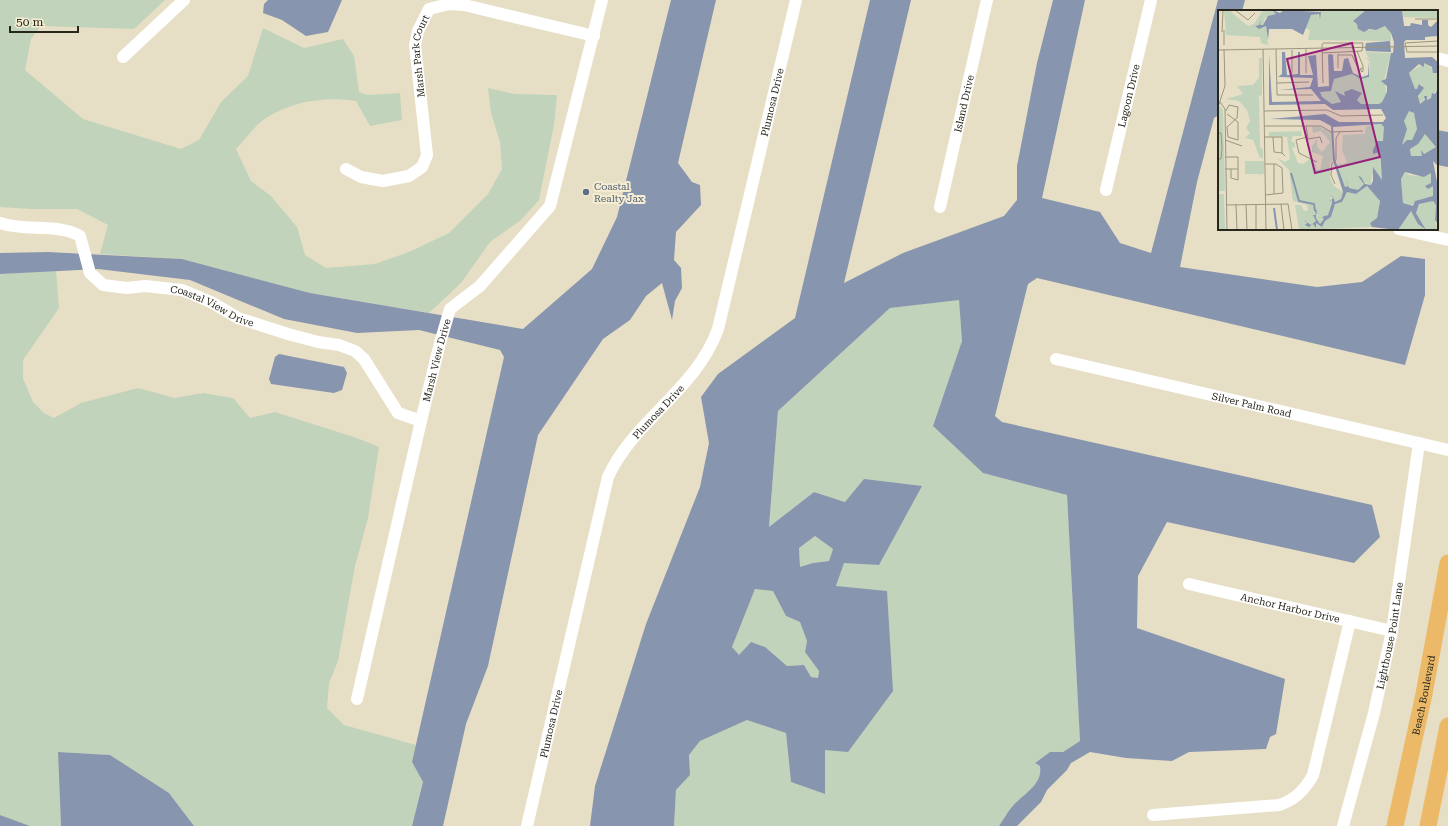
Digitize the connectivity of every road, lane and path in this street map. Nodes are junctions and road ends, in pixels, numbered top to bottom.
1 (184, 0) edge
2 (602, 0) edge
3 (796, 0) edge
4 (987, 0) edge
5 (1151, 0) edge
6 (465, 2) edge
7 (594, 36) junction
8 (123, 57) dead end
9 (1438, 58) edge
10 (1448, 61) edge
11 (346, 169) dead end
12 (1106, 190) dead end
13 (940, 207) dead end
14 (0, 223) edge
15 (1403, 230) edge
16 (1448, 240) edge
17 (1056, 359) dead end
18 (421, 420) junction
19 (1419, 443) junction
20 (1445, 447) edge
21 (1448, 563) edge
22 (1189, 584) dead end
23 (1350, 621) junction
24 (1392, 631) junction
25 (356, 699) dead end
26 (1448, 726) edge
27 (1154, 815) dead end
28 (527, 826) edge
29 (1343, 826) edge
30 (1395, 826) edge
31 (1428, 826) edge

1 - 8 street
2 - 7 street, Marsh View Drive
3 - 28 street, Plumosa Drive
4 - 13 street, Island Drive
5 - 12 street, Lagoon Drive
6 - 7 street, Marsh Park Court
6 - 11 street, Marsh Park Court
7 - 18 street, Marsh View Drive
9 - 10 street
14 - 18 street, Coastal View Drive
15 - 16 street
17 - 19 street, Silver Palm Road
18 - 25 street, Marsh View Drive
19 - 20 street, Silver Palm Road
19 - 24 street, Lighthouse Point Lane
21 - 30 highway, Beach Boulevard
22 - 23 street, Anchor Harbor Drive
23 - 24 street, Anchor Harbor Drive
23 - 27 street
24 - 29 street, Lighthouse Point Lane
26 - 31 highway

